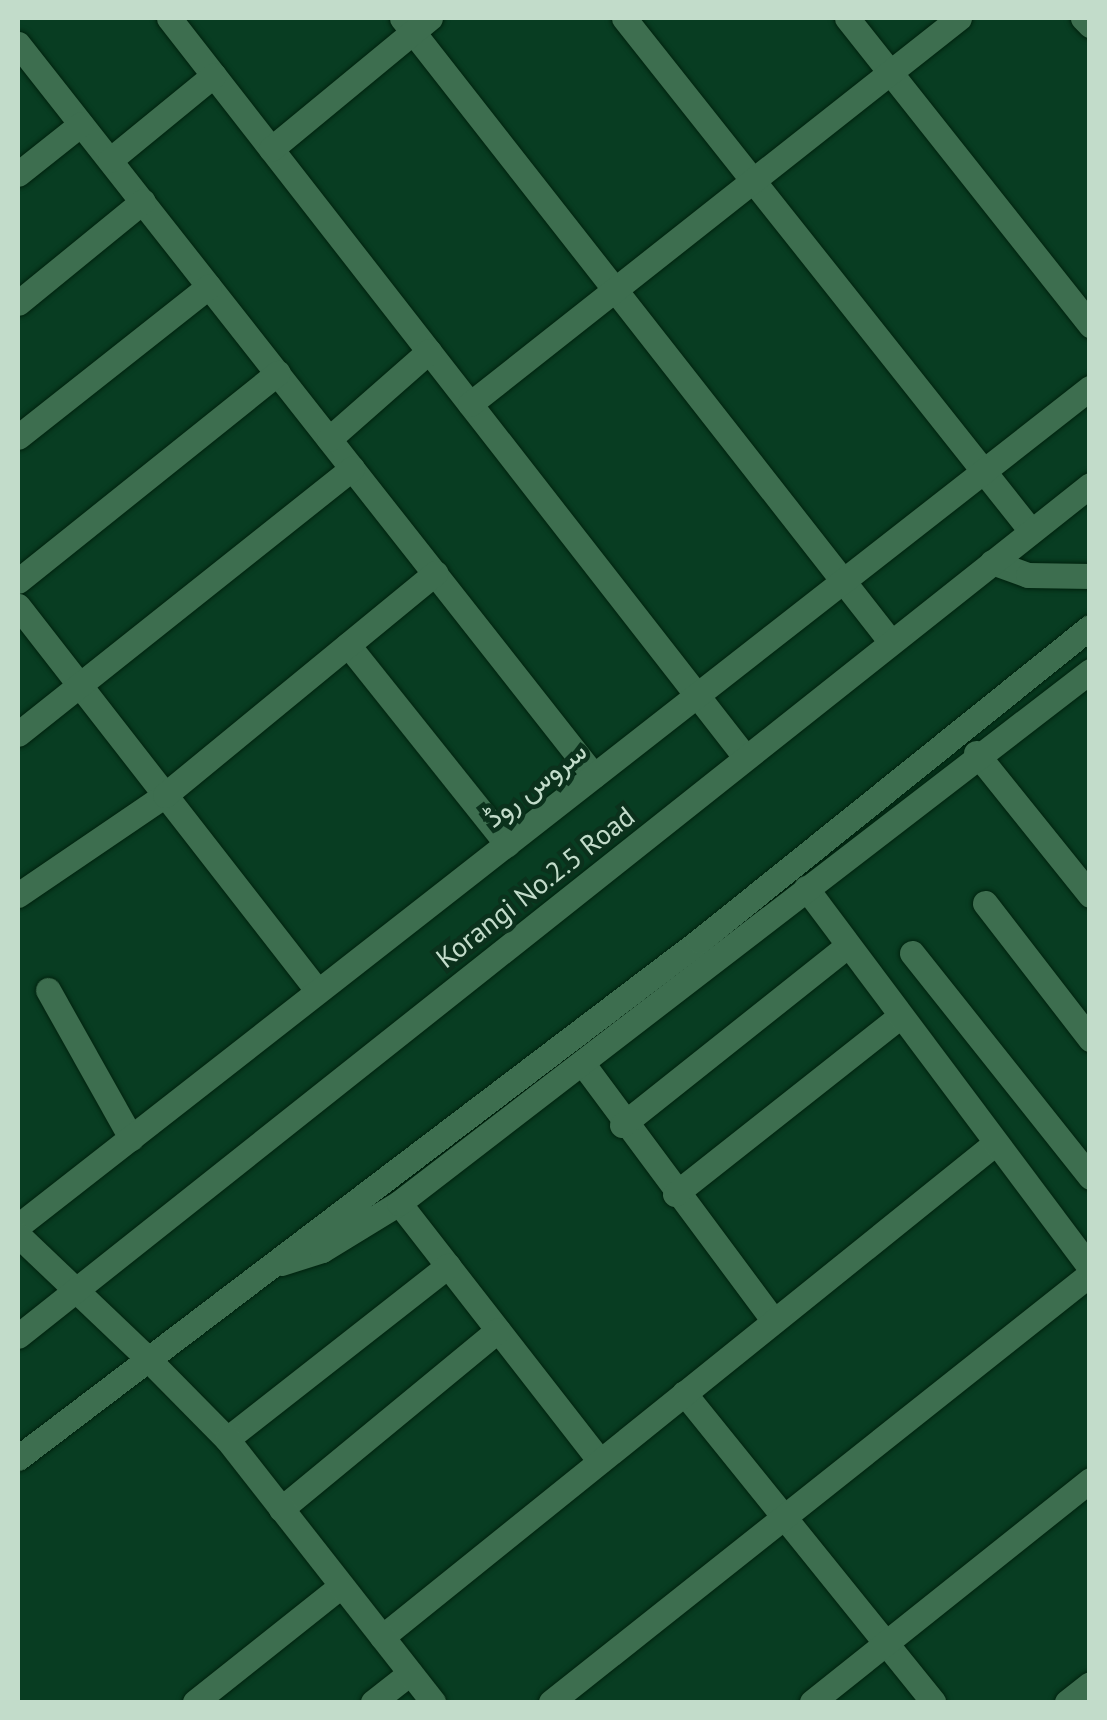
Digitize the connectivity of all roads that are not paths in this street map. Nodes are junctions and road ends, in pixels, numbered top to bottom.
1 (170, 18) edge
2 (624, 18) edge
3 (848, 18) edge
4 (959, 18) edge
5 (1083, 18) edge
6 (415, 22) edge
7 (1090, 26) edge
8 (18, 44) edge
9 (890, 72) junction
10 (214, 75) junction
11 (81, 124) junction
12 (271, 149) junction
13 (110, 160) junction
14 (18, 174) edge
15 (753, 180) junction
16 (142, 202) junction
17 (209, 286) junction
18 (615, 289) junction
19 (18, 303) edge
20 (1090, 325) edge
21 (429, 351) junction
22 (278, 373) junction
23 (1090, 388) edge
24 (470, 404) junction
25 (18, 437) edge
26 (330, 439) junction
27 (352, 468) junction
28 (983, 470) junction
29 (1090, 485) edge
30 (1031, 531) junction
31 (992, 562) junction
32 (435, 574) junction
33 (1090, 576) edge
34 (842, 580) junction
35 (18, 581) edge
36 (18, 606) edge
37 (1090, 626) edge
38 (891, 642) junction
39 (348, 645) junction
40 (1090, 671) edge
41 (79, 685) junction
42 (697, 696) junction
43 (18, 734) edge
44 (976, 753) junction
45 (746, 758) junction
46 (594, 776) junction
47 (166, 795) junction
48 (506, 844) junction
49 (806, 888) junction
50 (18, 895) edge
51 (1090, 895) edge
52 (984, 903) dead end
53 (848, 946) junction
54 (912, 953) dead end
55 (48, 990) dead end
56 (318, 992) junction
57 (900, 1016) junction
58 (1090, 1039) edge
59 (583, 1064) junction
60 (622, 1125) junction
61 (130, 1138) junction
62 (992, 1145) junction
63 (1090, 1178) edge
64 (675, 1194) junction
65 (399, 1203) junction
66 (18, 1226) edge
67 (18, 1235) edge
68 (448, 1266) junction
69 (267, 1267) junction
70 (1090, 1270) edge
71 (74, 1292) junction
72 (774, 1321) junction
73 (498, 1330) junction
74 (18, 1336) edge
75 (148, 1359) junction
76 (684, 1394) junction
77 (227, 1439) junction
78 (18, 1458) edge
79 (600, 1461) junction
80 (1090, 1480) edge
81 (281, 1509) junction
82 (784, 1517) junction
83 (342, 1586) junction
84 (382, 1637) junction
85 (886, 1644) junction
86 (410, 1673) junction
87 (1090, 1684) edge
88 (195, 1702) edge
89 (373, 1702) edge
90 (433, 1702) edge
91 (551, 1702) edge
92 (812, 1702) edge
93 (933, 1702) edge
94 (1066, 1702) edge

1 - 10 street
2 - 15 street
3 - 9 street
4 - 9 street
5 - 7 street
6 - 12 street
6 - 18 street
8 - 11 street
9 - 15 street
9 - 20 street
10 - 12 street
10 - 13 street
11 - 13 street
11 - 14 street
12 - 21 street
13 - 16 street
15 - 18 street
15 - 28 street
16 - 17 street
16 - 19 street
17 - 22 street
17 - 25 street
18 - 24 street
18 - 34 street
21 - 24 street
21 - 26 street
22 - 26 street
22 - 35 street
23 - 28 street, سروس روڈ
24 - 42 street
26 - 27 street
27 - 32 street
27 - 41 street
28 - 30 street
28 - 34 street, سروس روڈ
29 - 30 street, Korangi No.2.5 Road
30 - 31 street, Korangi No.2.5 Road
31 - 33 street
31 - 38 street, Korangi No.2.5 Road
32 - 39 street
32 - 46 street
34 - 38 street
34 - 42 street, سروس روڈ
36 - 41 street
37 - 69 street
38 - 45 street, Korangi No.2.5 Road
39 - 47 street
39 - 48 street
40 - 44 street
41 - 43 street
41 - 47 street
42 - 45 street
42 - 46 street, سروس روڈ
44 - 49 street
44 - 51 street
45 - 71 street, Korangi No.2.5 Road
46 - 48 street, سروس روڈ
47 - 50 street
47 - 56 street
48 - 56 street, سروس روڈ
49 - 53 street
49 - 59 street
52 - 58 street
53 - 57 street
53 - 60 street
54 - 63 street
55 - 61 street
56 - 61 street, سروس روڈ
57 - 62 street
57 - 64 street
59 - 60 street
59 - 65 street
60 - 64 street
61 - 66 street, سروس روڈ
62 - 70 street
62 - 72 street
64 - 72 street
65 - 68 street
65 - 69 street
67 - 71 street
68 - 73 street
68 - 77 street
69 - 75 street
70 - 82 street
71 - 74 street, Korangi No.2.5 Road
71 - 75 street
72 - 76 street
73 - 79 street
73 - 81 street
75 - 77 street
75 - 78 street
76 - 79 street
76 - 82 street
77 - 81 street
79 - 84 street
80 - 85 street
81 - 83 street
82 - 85 street
82 - 91 street
83 - 84 street
83 - 88 street
84 - 86 street
85 - 92 street
85 - 93 street
86 - 89 street
86 - 90 street
87 - 94 street

